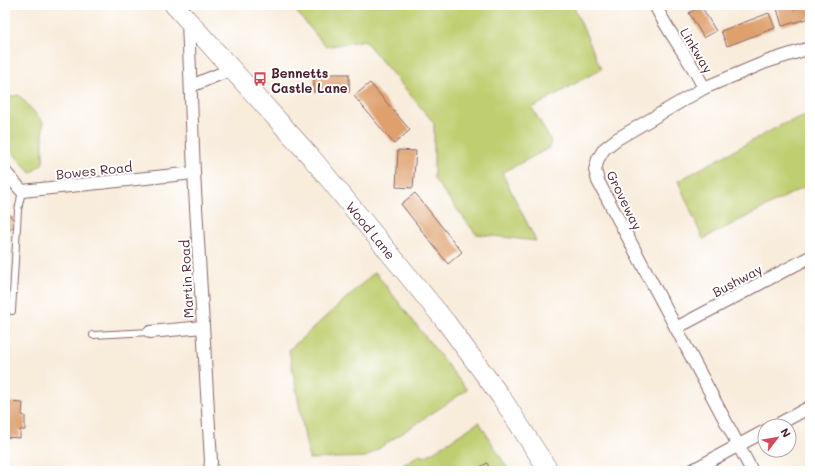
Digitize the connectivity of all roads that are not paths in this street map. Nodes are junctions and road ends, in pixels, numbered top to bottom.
1 (174, 5) edge
2 (655, 5) edge
3 (188, 22) junction
4 (810, 48) edge
5 (232, 69) junction
6 (191, 86) junction
7 (704, 88) junction
8 (5, 172) edge
9 (194, 173) junction
10 (22, 192) junction
11 (810, 257) edge
12 (12, 311) dead end
13 (203, 327) junction
14 (676, 328) junction
15 (150, 332) joint
16 (93, 335) dead end
17 (810, 407) edge
18 (790, 418) edge
19 (757, 435) edge
20 (738, 446) junction
21 (210, 471) edge
22 (549, 471) edge
23 (691, 471) edge
24 (752, 471) edge

1 - 3 main road, Wood Lane
2 - 7 street, Linkway
3 - 5 main road, Wood Lane
3 - 6 street, Martin Road
4 - 7 street, Groveway
5 - 6 street
5 - 22 main road, Wood Lane
6 - 9 street, Martin Road
7 - 14 street, Groveway
8 - 10 street
9 - 10 street, Bowes Road
9 - 13 street, Martin Road
10 - 12 lane
11 - 14 street, Bushway
13 - 15 street
13 - 21 street, Martin Road
14 - 20 street, Groveway
15 - 16 lane
17 - 18 street
19 - 20 street
20 - 23 street
20 - 24 street, Groveway

